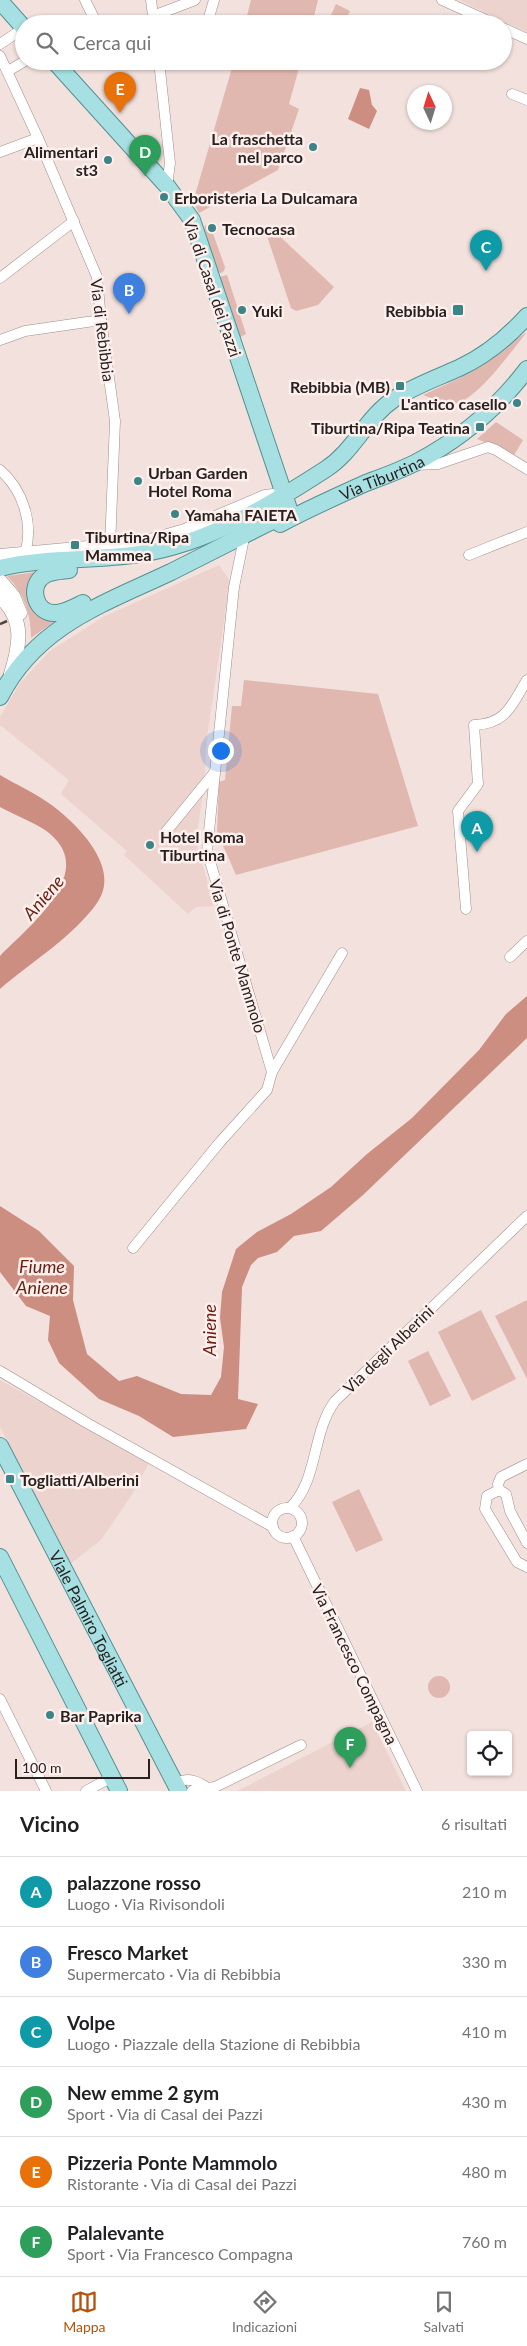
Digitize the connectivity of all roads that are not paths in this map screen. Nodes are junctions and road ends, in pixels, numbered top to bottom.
1 (85, 0) edge
2 (151, 0) edge
3 (195, 0) edge
4 (214, 0) edge
5 (442, 0) edge
6 (0, 1) edge
7 (92, 15) edge
8 (153, 15) edge
9 (164, 15) edge
10 (210, 15) edge
11 (474, 15) edge
12 (15, 18) edge
13 (512, 32) edge
14 (15, 34) edge
15 (527, 39) edge
16 (0, 44) edge
17 (0, 56) edge
18 (15, 67) edge
19 (62, 70) edge
20 (159, 70) edge
21 (8, 72) junction
22 (512, 94) dead end
23 (527, 100) edge
24 (38, 138) junction
25 (0, 152) edge
26 (168, 186) junction
27 (74, 221) junction
28 (0, 278) edge
29 (527, 316) edge
30 (101, 320) junction
31 (0, 340) edge
32 (527, 369) edge
33 (412, 465) junction
34 (526, 466) edge
35 (0, 470) edge
36 (285, 495) junction
37 (527, 532) edge
38 (243, 543) junction
39 (110, 547) junction
40 (215, 550) junction
41 (25, 553) junction
42 (138, 554) junction
43 (469, 555) dead end
44 (0, 556) edge
45 (0, 568) edge
46 (178, 568) junction
47 (0, 581) edge
48 (0, 597) edge
49 (20, 646) junction
50 (10, 677) junction
51 (527, 680) edge
52 (0, 698) edge
53 (214, 772) junction
54 (166, 833) dead end
55 (466, 909) dead end
56 (527, 941) edge
57 (342, 953) dead end
58 (510, 957) dead end
59 (272, 1072) junction
60 (527, 1216) edge
61 (133, 1248) dead end
62 (0, 1371) edge
63 (0, 1446) edge
64 (527, 1464) edge
65 (499, 1490) junction
66 (290, 1508) junction
67 (273, 1527) junction
68 (293, 1536) junction
69 (527, 1543) edge
70 (0, 1557) edge
71 (527, 1567) edge
72 (0, 1699) edge
73 (301, 1745) dead end
74 (115, 1784) edge
75 (177, 1787) edge
76 (207, 1788) junction
77 (46, 1791) edge
78 (86, 1791) edge
79 (192, 1791) edge
80 (418, 1791) edge

1 - 7 street
2 - 8 street
3 - 9 street
4 - 10 street
5 - 11 street
6 - 12 main road
13 - 15 street
14 - 16 street
17 - 21 street, Via di Rebibbia
18 - 21 street
19 - 26 main road, Via di Casal dei Pazzi
20 - 26 street
21 - 24 street, Via di Rebibbia
22 - 23 street
24 - 25 street
24 - 27 street, Via di Rebibbia
26 - 36 main road, Via di Casal dei Pazzi
27 - 28 street
27 - 30 street, Via di Rebibbia
29 - 36 main road, Via Tiburtina
30 - 31 street
30 - 39 street, Via di Rebibbia
32 - 33 main road, Via Tiburtina
33 - 34 street
33 - 38 main road, Via Tiburtina
35 - 41 street
36 - 39 street, Via Tiburtina
36 - 40 main road, Via Tiburtina
36 - 42 main road, Via Tiburtina
37 - 43 street
38 - 40 main road, Via Tiburtina
38 - 53 street, Via di Ponte Mammolo
39 - 41 street, Via Tiburtina
40 - 46 main road, Via Tiburtina
41 - 44 street, Via Tiburtina
42 - 45 main road, Via Tiburtina
42 - 46 main road
46 - 50 main road, Via Tiburtina
47 - 49 street
48 - 49 street
49 - 50 street
50 - 52 main road, Via Tiburtina
51 - 55 street
53 - 54 street
53 - 59 street, Via di Ponte Mammolo
56 - 58 street
57 - 59 street
59 - 61 street
60 - 66 street, Via degli Alberini
62 - 67 street
63 - 75 main road, Viale Palmiro Togliatti
64 - 65 street
65 - 69 street
65 - 71 street
66 - 67 street
66 - 68 street
67 - 68 street
68 - 80 street, Via Francesco Compagna
70 - 74 main road
72 - 77 street
73 - 76 street
74 - 78 street
75 - 76 street
76 - 79 street

